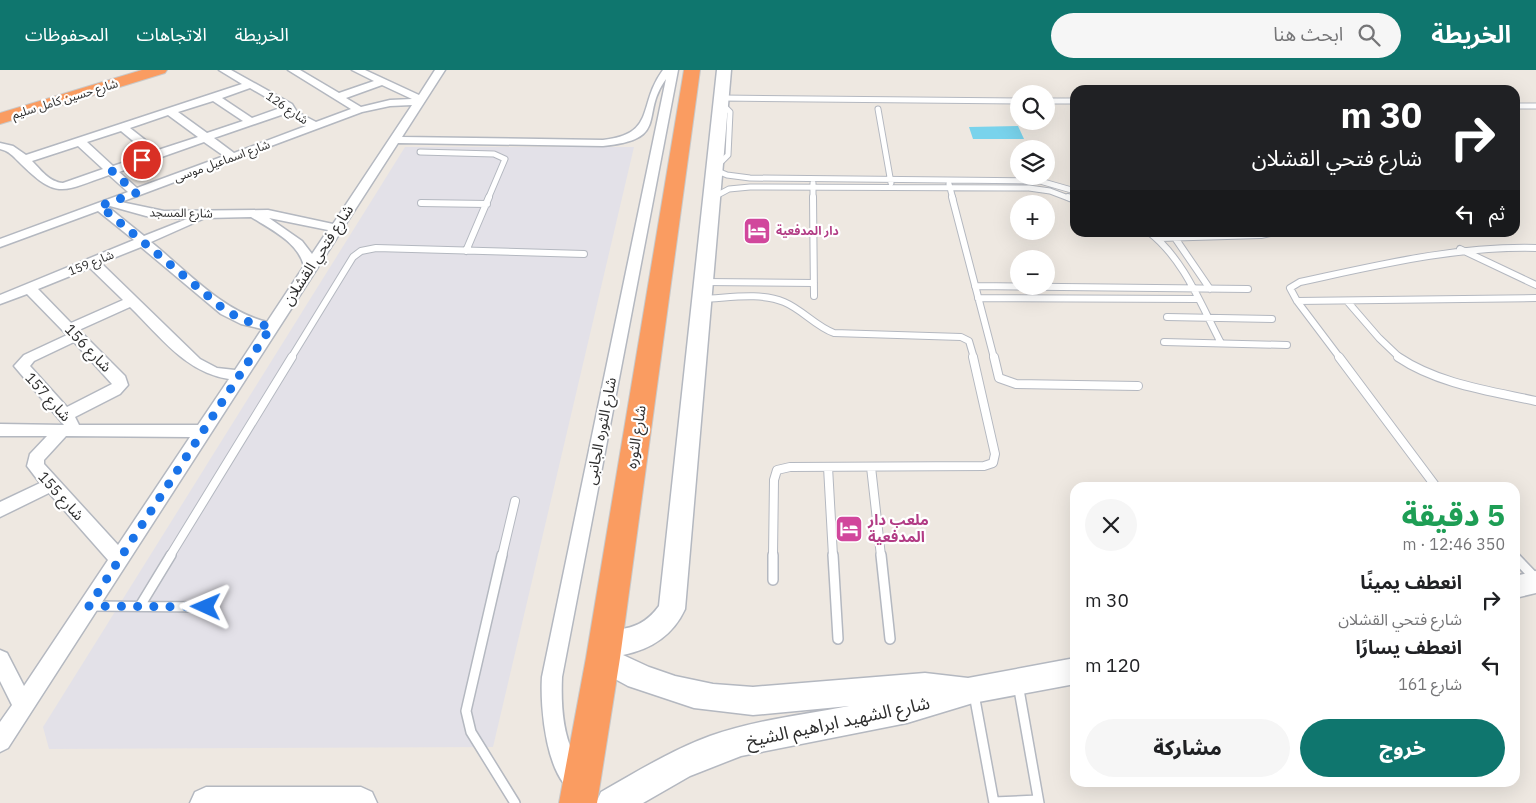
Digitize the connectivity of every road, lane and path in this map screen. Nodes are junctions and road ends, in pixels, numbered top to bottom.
1 (159, 70) edge
2 (293, 70) edge
3 (357, 70) edge
4 (440, 70) edge
5 (668, 70) edge
6 (673, 70) edge
7 (692, 70) edge
8 (724, 70) edge
9 (229, 72) edge
10 (381, 82) junction
11 (250, 85) junction
12 (214, 96) junction
13 (338, 97) junction
14 (721, 100) junction
15 (419, 101) junction
16 (1010, 101) edge
17 (1055, 101) edge
18 (1070, 101) edge
19 (1520, 106) edge
20 (1536, 106) edge
21 (290, 108) junction
22 (878, 109) dead end
23 (359, 110) junction
24 (169, 111) junction
25 (0, 119) edge
26 (252, 122) junction
27 (314, 126) junction
28 (122, 127) junction
29 (206, 138) junction
30 (394, 140) junction
31 (80, 141) junction
32 (0, 146) edge
33 (420, 152) dead end
34 (157, 155) junction
35 (233, 156) junction
36 (23, 160) junction
37 (715, 169) junction
38 (112, 171) junction
39 (743, 178) junction
40 (813, 178) junction
41 (890, 179) junction
42 (949, 184) junction
43 (743, 187) junction
44 (813, 187) junction
45 (891, 187) junction
46 (1070, 189) edge
47 (136, 193) junction
48 (713, 198) junction
49 (1070, 198) edge
50 (421, 203) dead end
51 (105, 204) junction
52 (487, 204) junction
53 (254, 213) junction
54 (209, 214) junction
55 (336, 228) junction
56 (1175, 237) joint
57 (3, 238) edge
58 (1159, 238) joint
59 (142, 241) junction
60 (1536, 248) edge
61 (1460, 249) junction
62 (466, 251) junction
63 (584, 254) dead end
64 (92, 262) junction
65 (310, 267) junction
66 (814, 283) junction
67 (1536, 285) edge
68 (975, 286) junction
69 (29, 288) junction
70 (1248, 288) dead end
71 (1192, 289) junction
72 (1210, 289) junction
73 (703, 290) junction
74 (814, 296) dead end
75 (978, 298) junction
76 (1197, 298) junction
77 (1536, 298) edge
78 (0, 300) edge
79 (132, 301) junction
80 (1297, 301) junction
81 (1347, 301) junction
82 (1167, 318) dead end
83 (1208, 318) junction
84 (1272, 319) dead end
85 (271, 327) junction
86 (73, 332) junction
87 (1164, 342) dead end
88 (1221, 343) junction
89 (1287, 345) dead end
90 (239, 376) junction
91 (1138, 386) dead end
92 (1536, 401) edge
93 (68, 425) junction
94 (0, 430) edge
95 (204, 431) junction
96 (828, 467) junction
97 (871, 467) junction
98 (1434, 482) edge
99 (51, 485) junction
100 (516, 501) dead end
101 (0, 510) edge
102 (119, 560) junction
103 (1520, 562) edge
104 (773, 580) dead end
105 (1536, 580) edge
106 (1520, 585) edge
107 (89, 606) junction
108 (140, 606) junction
109 (206, 607) dead end
110 (890, 639) dead end
111 (838, 640) dead end
112 (604, 652) junction
113 (0, 659) edge
114 (1070, 672) edge
115 (1018, 682) junction
116 (973, 690) junction
117 (23, 706) junction
118 (0, 742) edge
119 (579, 796) edge
120 (1039, 801) edge
121 (322, 802) edge
122 (994, 802) edge
123 (206, 803) edge
124 (361, 803) edge
125 (515, 803) edge
126 (612, 803) edge

1 - 25 highway, شارع حسين كامل سليم
2 - 13 street
3 - 10 street
4 - 15 street, شارع فتحي القشلان
5 - 30 street
6 - 119 street, شارع الثوره الجانبى
7 - 112 highway, شارع الثوره
8 - 14 street
9 - 11 street, شارع 126
10 - 13 street
10 - 15 street
11 - 12 street
11 - 21 street, شارع 126
12 - 24 street
12 - 26 street
13 - 23 street
14 - 16 lane
14 - 37 street
15 - 23 street, شارع اسماعيل موسى
15 - 30 street, شارع فتحي القشلان
17 - 18 lane
19 - 20 lane
21 - 26 street
21 - 27 street, شارع 126
22 - 41 lane
23 - 27 street, شارع اسماعيل موسى
24 - 28 street
24 - 29 street
26 - 29 street
27 - 35 street, شارع اسماعيل موسى
28 - 31 street
28 - 34 street
29 - 34 street
29 - 35 street
30 - 55 street, شارع فتحي القشلان
31 - 36 street
31 - 38 street
32 - 36 street
33 - 52 lane
34 - 38 street
35 - 47 street, شارع اسماعيل موسى
36 - 38 street
37 - 39 lane
37 - 48 street
38 - 47 street
39 - 40 lane
39 - 43 lane
40 - 41 lane
40 - 44 lane
41 - 42 lane
41 - 45 lane
42 - 45 lane
42 - 46 lane
42 - 49 lane
42 - 68 lane
43 - 44 lane
43 - 48 lane
44 - 45 lane
44 - 66 lane
47 - 51 street, شارع اسماعيل موسى
48 - 73 street
50 - 52 lane
51 - 54 street, شارع المسجد
51 - 57 street, شارع اسماعيل موسى
51 - 59 street
52 - 62 lane
53 - 54 street, شارع المسجد
53 - 55 street, شارع المسجد
53 - 65 street
54 - 59 street, شارع 159
55 - 65 street, شارع فتحي القشلان
56 - 58 lane
56 - 72 lane
58 - 71 lane
59 - 64 street, شارع 159
59 - 85 street
60 - 61 lane
61 - 67 lane
61 - 80 lane
62 - 63 lane
62 - 108 lane
64 - 69 street, شارع 159
64 - 79 street
65 - 85 street, شارع فتحي القشلان
66 - 73 lane
66 - 74 lane
68 - 71 lane
68 - 75 lane
69 - 78 street, شارع 159
69 - 86 street, شارع 156
70 - 72 lane
71 - 72 lane
71 - 76 lane
73 - 97 lane
73 - 112 street
75 - 76 lane
75 - 91 lane
76 - 83 lane
77 - 81 lane
79 - 86 street
79 - 90 street
80 - 81 lane
80 - 98 lane
81 - 92 lane
82 - 83 lane
83 - 84 lane
83 - 88 lane
85 - 90 street, شارع فتحي القشلان
86 - 93 street, شارع 156
86 - 93 street, شارع 157
87 - 88 lane
88 - 89 lane
90 - 95 street, شارع فتحي القشلان
93 - 94 street
93 - 95 street
93 - 99 street, شارع 155
95 - 102 street, شارع فتحي القشلان
96 - 97 lane
96 - 104 lane
96 - 111 lane
97 - 110 lane
99 - 101 street
99 - 102 street, شارع 155
100 - 125 lane
102 - 107 street, شارع فتحي القشلان
103 - 105 lane
105 - 106 street
107 - 108 lane
107 - 117 street, شارع فتحي القشلان
108 - 109 lane
112 - 116 street
112 - 119 highway, شارع الثوره
113 - 117 street
114 - 115 street, شارع الشهيد ابراهيم الشيخ
115 - 116 street, شارع الشهيد ابراهيم الشيخ
115 - 120 lane
116 - 122 lane
116 - 126 street, شارع الشهيد ابراهيم الشيخ
117 - 118 street, شارع فتحي القشلان
120 - 122 lane
121 - 123 street
121 - 124 street

